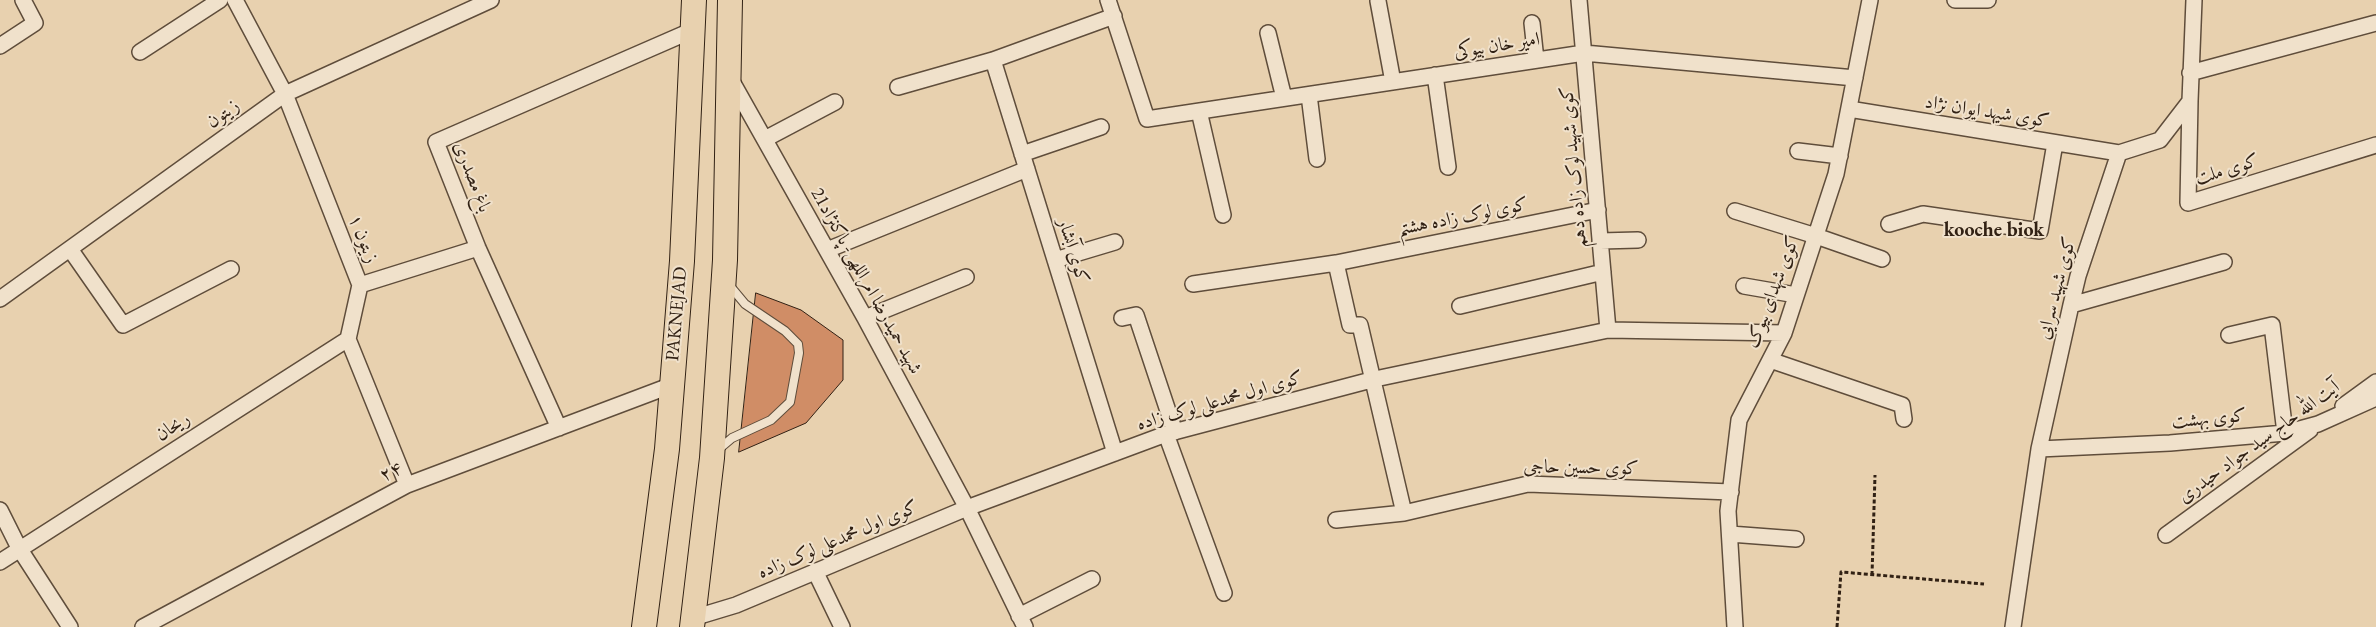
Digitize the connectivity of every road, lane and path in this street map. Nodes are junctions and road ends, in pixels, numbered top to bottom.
1 (23, 0) edge
2 (220, 0) edge
3 (235, 0) edge
4 (491, 0) edge
5 (694, 0) edge
6 (730, 0) edge
7 (1108, 0) edge
8 (1579, 0) edge
9 (1870, 0) edge
10 (1955, 0) edge
11 (1988, 0) edge
12 (2194, 0) edge
13 (1378, 1) edge
14 (1114, 16) junction
15 (2376, 22) edge
16 (1532, 23) dead end
17 (694, 30) junction
18 (1268, 33) dead end
19 (0, 46) edge
20 (140, 52) dead end
21 (1584, 53) junction
22 (993, 60) junction
23 (1536, 60) junction
24 (2190, 73) junction
25 (728, 75) junction
26 (1435, 75) junction
27 (1855, 78) junction
28 (1393, 82) junction
29 (898, 87) dead end
30 (285, 94) junction
31 (1309, 95) junction
32 (1284, 98) junction
33 (2190, 101) junction
34 (834, 102) dead end
35 (1849, 109) junction
36 (1199, 111) junction
37 (1101, 127) dead end
38 (764, 139) junction
39 (2055, 143) junction
40 (2376, 145) edge
41 (1798, 151) dead end
42 (1022, 154) junction
43 (2119, 154) junction
44 (1840, 156) junction
45 (1318, 159) dead end
46 (1448, 167) dead end
47 (1027, 169) junction
48 (1598, 210) junction
49 (1735, 211) dead end
50 (1222, 215) dead end
51 (1889, 224) dead end
52 (1816, 236) junction
53 (1638, 240) dead end
54 (1600, 241) junction
55 (1115, 242) dead end
56 (478, 248) junction
57 (70, 249) junction
58 (827, 250) junction
59 (1882, 259) dead end
60 (1055, 260) junction
61 (2224, 262) dead end
62 (1336, 263) junction
63 (230, 269) dead end
64 (724, 269) junction
65 (1603, 272) junction
66 (966, 277) dead end
67 (1193, 284) dead end
68 (360, 285) junction
69 (1744, 286) dead end
70 (1796, 295) junction
71 (0, 299) edge
72 (2071, 305) junction
73 (1460, 306) dead end
74 (865, 318) junction
75 (1122, 318) dead end
76 (1608, 330) junction
77 (1784, 333) junction
78 (2229, 335) dead end
79 (348, 338) junction
80 (1770, 360) junction
81 (1375, 379) junction
82 (2376, 382) edge
83 (672, 385) junction
84 (2376, 398) edge
85 (1904, 419) dead end
86 (2318, 424) junction
87 (559, 428) junction
88 (1170, 433) junction
89 (2285, 433) junction
90 (2039, 449) junction
91 (1115, 452) junction
92 (711, 464) junction
93 (1875, 476) dead end
94 (407, 485) junction
95 (1731, 492) junction
96 (967, 508) junction
97 (0, 510) edge
98 (1404, 513) junction
99 (1336, 520) dead end
100 (1730, 534) junction
101 (2166, 535) dead end
102 (1796, 539) dead end
103 (19, 548) junction
104 (0, 562) edge
105 (815, 571) junction
106 (1872, 575) junction
107 (1092, 579) dead end
108 (1984, 584) dead end
109 (1224, 593) dead end
110 (1022, 622) edge
111 (692, 623) edge
112 (70, 627) edge
113 (143, 627) edge
114 (644, 627) edge
115 (842, 627) edge
116 (1735, 627) edge
117 (1837, 627) edge
118 (2013, 627) edge

1 - 19 street
2 - 20 street
3 - 30 street, زیتون ۱
4 - 30 street, زیتون
5 - 17 main road, PAKNEJAD
6 - 25 main road
7 - 14 street
8 - 21 street, کوی شهید لوک زاده دهم
9 - 27 street, کوی شهدای بیوک
10 - 11 street
12 - 24 street
13 - 28 street
14 - 22 street
14 - 36 street, امیر خان بیوکی
15 - 24 street
16 - 23 street
17 - 56 street, باغ مصدری
17 - 83 main road, PAKNEJAD
18 - 32 street
21 - 23 street, امیر خان بیوکی
21 - 27 street, امیر خان بیوکی
21 - 48 street, کوی شهید لوک زاده دهم
22 - 29 street
22 - 42 street, کوی آبشار
23 - 26 street, امیر خان بیوکی
24 - 33 street
25 - 38 street, شهید حمیدرضا امراللهی- پاکنژاد21
25 - 64 main road
26 - 28 street, امیر خان بیوکی
26 - 46 street
27 - 35 street, کوی شهدای بیوک
28 - 31 street, امیر خان بیوکی
30 - 57 street, زیتون
30 - 68 street, زیتون ۱
31 - 32 street, امیر خان بیوکی
31 - 45 street
32 - 36 street, امیر خان بیوکی
33 - 40 street, کوی ملت
33 - 43 street
34 - 38 street
35 - 39 street, کوی شیهد ایوان نژاد
35 - 44 street, کوی شهدای بیوک
36 - 50 street
37 - 42 street
38 - 58 street, شهید حمیدرضا امراللهی- پاکنژاد21
39 - 43 street, کوی شیهد ایوان نژاد
39 - 51 street
41 - 44 street
42 - 47 street, کوی آبشار
43 - 72 street, کوی شهید سرایی
44 - 52 street, کوی شهدای بیوک
47 - 58 street
47 - 60 street, کوی آبشار
48 - 54 street, کوی شهید لوک زاده دهم
48 - 62 street, کوی لوک زاده هشتم
49 - 52 street
52 - 59 street
52 - 70 street, کوی شهدای بیوک
53 - 54 street
54 - 65 street, کوی شهید لوک زاده دهم
55 - 60 street
56 - 68 street
56 - 87 street, باغ مصدری
57 - 63 street
57 - 71 street, زیتون
58 - 74 street, شهید حمیدرضا امراللهی- پاکنژاد21
60 - 91 street, کوی آبشار
61 - 72 street
62 - 67 street, کوی لوک زاده هشتم
62 - 81 street
64 - 92 main road
64 - 92 lane
65 - 73 street
65 - 76 street, کوی شهید لوک زاده دهم
66 - 74 street
68 - 79 street, زیتون ۱
69 - 70 street
70 - 77 street, کوی شهدای بیوک
72 - 90 street, کوی شهید سرایی
74 - 96 street, شهید حمیدرضا امراللهی- پاکنژاد21
75 - 88 street
76 - 77 street, کوی اول محمدعلی لوک زاده
76 - 81 street, کوی اول محمدعلی لوک زاده
77 - 80 street, کوی شهدای بیوک
78 - 89 street
79 - 94 street
79 - 103 street, ریحان
80 - 85 street
80 - 95 street, کوی شهدای بیوک
81 - 88 street, کوی اول محمدعلی لوک زاده
81 - 98 street
82 - 86 street, آیت الله حاج سید جواد حیدری
83 - 87 street, ۲۴
83 - 114 main road, PAKNEJAD
84 - 86 street, کوی بهشت
86 - 89 street, کوی بهشت
86 - 101 street, آیت الله حاج سید جواد حیدری
87 - 94 street, ۲۴
88 - 91 street, کوی اول محمدعلی لوک زاده
88 - 109 street
89 - 90 street, کوی بهشت
90 - 118 street, کوی شهید سرایی
91 - 96 street, کوی اول محمدعلی لوک زاده
92 - 111 main road
93 - 106 path
94 - 113 street, ۲۴
95 - 98 street, کوی حسین حاجی
95 - 100 street, کوی شهدای بیوک
96 - 105 street, کوی اول محمدعلی لوک زاده
96 - 110 street, شهید حمیدرضا امراللهی- پاکنژاد21
97 - 103 street
98 - 99 street, کوی حسین حاجی
100 - 102 street
100 - 116 street, کوی شهدای بیوک
103 - 104 street, ریحان
103 - 112 street
105 - 111 street, کوی اول محمدعلی لوک زاده
105 - 115 street
106 - 108 path
106 - 117 path
107 - 110 street

